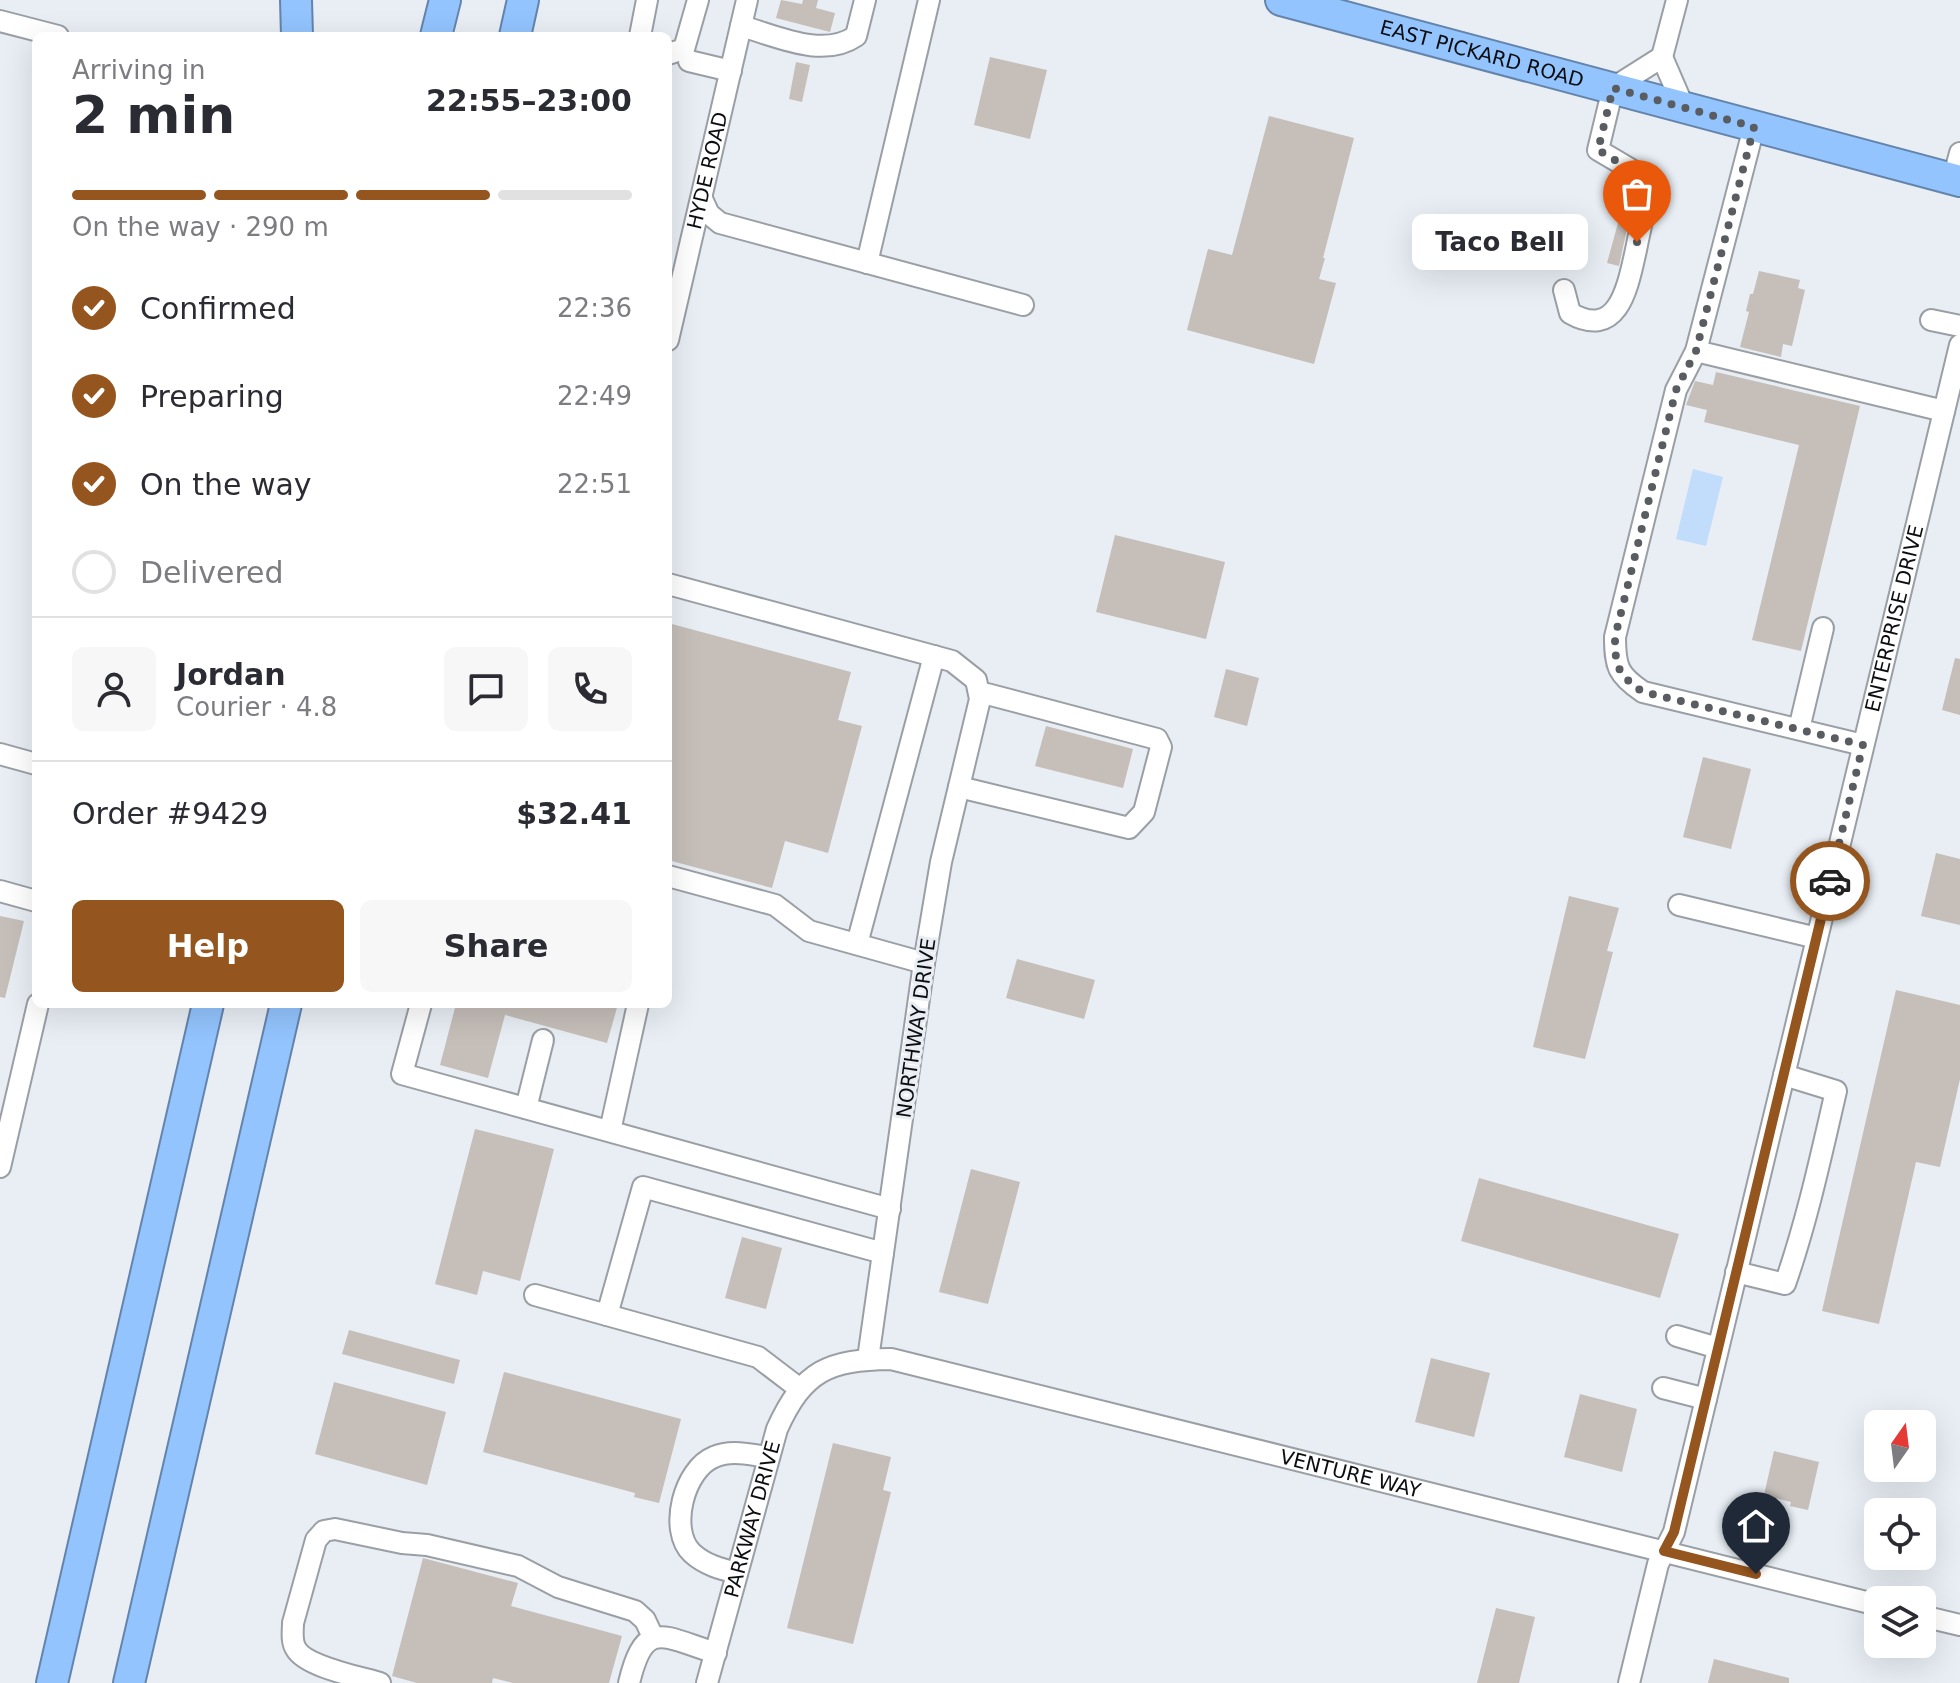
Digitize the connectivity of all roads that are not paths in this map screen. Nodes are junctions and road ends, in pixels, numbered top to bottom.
1 (296, 0) edge
2 (445, 0) edge
3 (523, 0) edge
4 (647, 0) edge
5 (698, 0) edge
6 (747, 0) edge
7 (865, 0) edge
8 (929, 0) edge
9 (1677, 0) edge
10 (1291, 1) edge
11 (0, 21) edge
12 (741, 26) junction
13 (43, 32) edge
14 (297, 32) edge
15 (437, 32) edge
16 (516, 32) edge
17 (641, 32) edge
18 (672, 53) edge
19 (1662, 57) junction
20 (689, 61) dead end
21 (731, 71) junction
22 (1613, 88) junction
23 (1684, 108) junction
24 (1754, 127) junction
25 (1958, 171) edge
26 (702, 199) junction
27 (867, 263) junction
28 (1564, 290) dead end
29 (1023, 305) dead end
30 (1931, 320) dead end
31 (672, 323) edge
32 (1960, 326) edge
33 (1960, 345) edge
34 (1696, 351) junction
35 (1944, 411) junction
36 (672, 585) edge
37 (1823, 628) dead end
38 (934, 656) junction
39 (980, 699) junction
40 (1799, 729) junction
41 (1863, 745) junction
42 (0, 754) edge
43 (32, 763) edge
44 (959, 787) junction
45 (672, 877) edge
46 (0, 891) edge
47 (32, 900) edge
48 (1679, 905) dead end
49 (1817, 938) junction
50 (857, 944) junction
51 (924, 963) junction
52 (37, 1008) edge
53 (207, 1008) edge
54 (285, 1008) edge
55 (420, 1008) edge
56 (637, 1008) edge
57 (543, 1040) dead end
58 (1784, 1075) junction
59 (526, 1108) junction
60 (610, 1131) junction
61 (0, 1167) edge
62 (890, 1209) junction
63 (883, 1253) junction
64 (1736, 1272) junction
65 (535, 1295) dead end
66 (607, 1315) junction
67 (1677, 1336) dead end
68 (1718, 1348) junction
69 (868, 1359) junction
70 (821, 1370) joint
71 (1663, 1388) dead end
72 (800, 1389) junction
73 (1706, 1399) junction
74 (769, 1457) junction
75 (1664, 1551) junction
76 (737, 1573) junction
77 (1864, 1601) edge
78 (1936, 1619) edge
79 (1960, 1625) edge
80 (653, 1637) junction
81 (716, 1653) junction
82 (52, 1683) edge
83 (129, 1683) edge
84 (380, 1683) edge
85 (629, 1683) edge
86 (707, 1683) edge
87 (1629, 1683) edge

1 - 14 highway
2 - 15 highway
3 - 16 highway
4 - 17 street
5 - 18 street
6 - 12 street, HYDE ROAD
7 - 12 street
8 - 27 street
9 - 19 street
10 - 22 highway, EAST PICKARD ROAD
11 - 13 street
12 - 21 street, HYDE ROAD
19 - 22 street
19 - 23 street
20 - 21 street
21 - 26 street, HYDE ROAD
22 - 23 highway, EAST PICKARD ROAD
22 - 28 street
23 - 24 highway, EAST PICKARD ROAD
24 - 25 highway, EAST PICKARD ROAD
24 - 34 street
26 - 27 street
26 - 31 street, HYDE ROAD
27 - 29 street
30 - 32 street
33 - 35 street, ENTERPRISE DRIVE
34 - 35 street
34 - 40 street
35 - 41 street, ENTERPRISE DRIVE
36 - 38 street
37 - 40 street
38 - 39 street
38 - 50 street
39 - 44 street, NORTHWAY DRIVE
39 - 44 street
40 - 41 street
41 - 49 street, ENTERPRISE DRIVE
42 - 43 street
44 - 51 street, NORTHWAY DRIVE
45 - 50 street
46 - 47 street
48 - 49 street
49 - 58 street, ENTERPRISE DRIVE
50 - 51 street
51 - 62 street, NORTHWAY DRIVE
52 - 61 street
53 - 82 highway
54 - 83 highway
55 - 59 street
56 - 60 street
57 - 59 street
58 - 64 street, ENTERPRISE DRIVE
58 - 64 street
59 - 60 street
60 - 62 street
62 - 63 street, NORTHWAY DRIVE
63 - 66 street
63 - 69 street, NORTHWAY DRIVE
64 - 68 street, ENTERPRISE DRIVE
65 - 66 street
66 - 72 street
67 - 68 street
68 - 73 street, ENTERPRISE DRIVE
69 - 70 street, VENTURE WAY
69 - 75 street, VENTURE WAY
70 - 72 street, PARKWAY DRIVE
71 - 73 street
72 - 74 street, PARKWAY DRIVE
73 - 75 street, ENTERPRISE DRIVE
74 - 76 street, PARKWAY DRIVE
74 - 76 street
75 - 77 street, VENTURE WAY
75 - 87 street, ENTERPRISE DRIVE
76 - 81 street, PARKWAY DRIVE
78 - 79 street
80 - 81 street
80 - 84 street
80 - 85 street
81 - 86 street, PARKWAY DRIVE

